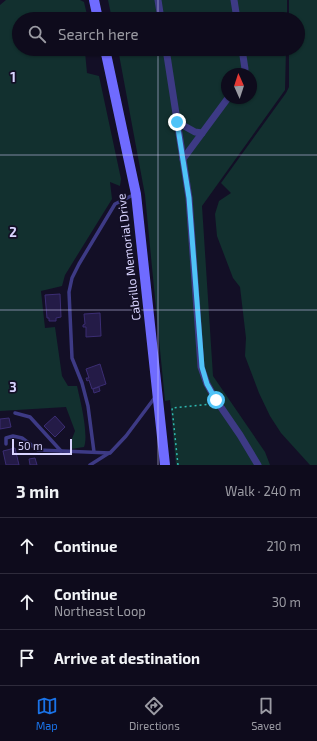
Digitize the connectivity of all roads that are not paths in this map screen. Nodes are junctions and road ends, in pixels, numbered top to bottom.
1 (94, 0) edge
2 (158, 0) edge
3 (234, 0) edge
4 (97, 12) edge
5 (160, 12) edge
6 (236, 12) edge
7 (106, 56) edge
8 (167, 56) edge
9 (243, 56) edge
10 (245, 68) edge
11 (223, 104) edge
12 (177, 122) junction
13 (203, 131) junction
14 (183, 159) junction
15 (136, 194) junction
16 (158, 394) junction
17 (15, 413) dead end
18 (6, 444) dead end
19 (61, 451) junction
20 (94, 452) junction
21 (110, 453) junction
22 (90, 465) edge
23 (165, 465) edge
24 (258, 465) edge

1 - 4 main road
2 - 5 street
3 - 6 street
7 - 15 main road, Cabrillo Memorial Drive
8 - 12 street
9 - 10 street
11 - 13 street
12 - 13 street
12 - 14 street
13 - 14 street
14 - 24 street
15 - 16 main road, Cabrillo Memorial Drive
15 - 20 lane
16 - 21 lane
16 - 23 main road, Cabrillo Memorial Drive
17 - 19 lane
18 - 19 lane
19 - 20 lane
20 - 21 lane
21 - 22 lane

